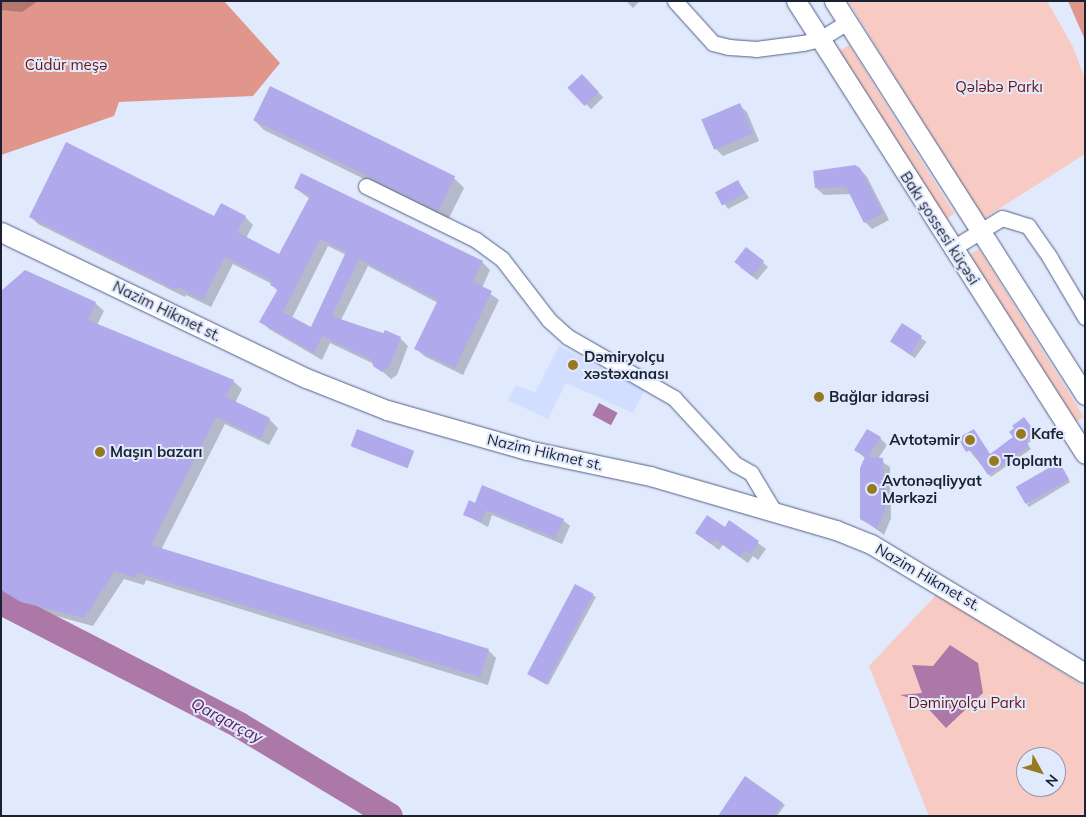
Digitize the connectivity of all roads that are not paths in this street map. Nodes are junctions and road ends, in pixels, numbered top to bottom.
1 (675, 1) edge
2 (796, 1) edge
3 (834, 1) edge
4 (847, 22) junction
5 (820, 39) junction
6 (366, 186) dead end
7 (980, 230) junction
8 (1, 232) edge
9 (953, 248) junction
10 (1085, 317) edge
11 (1085, 395) edge
12 (1085, 454) edge
13 (775, 513) junction
14 (1085, 673) edge

1 - 5 street
2 - 5 main road, Bakı şossesi küçəsi
3 - 4 main road
4 - 5 street
4 - 7 main road
5 - 9 main road, Bakı şossesi küçəsi
6 - 13 street
7 - 9 street
7 - 10 street
7 - 11 main road
8 - 13 main road, Nazim Hikmet st.
9 - 12 main road, Bakı şossesi küçəsi
13 - 14 main road, Nazim Hikmet st.

